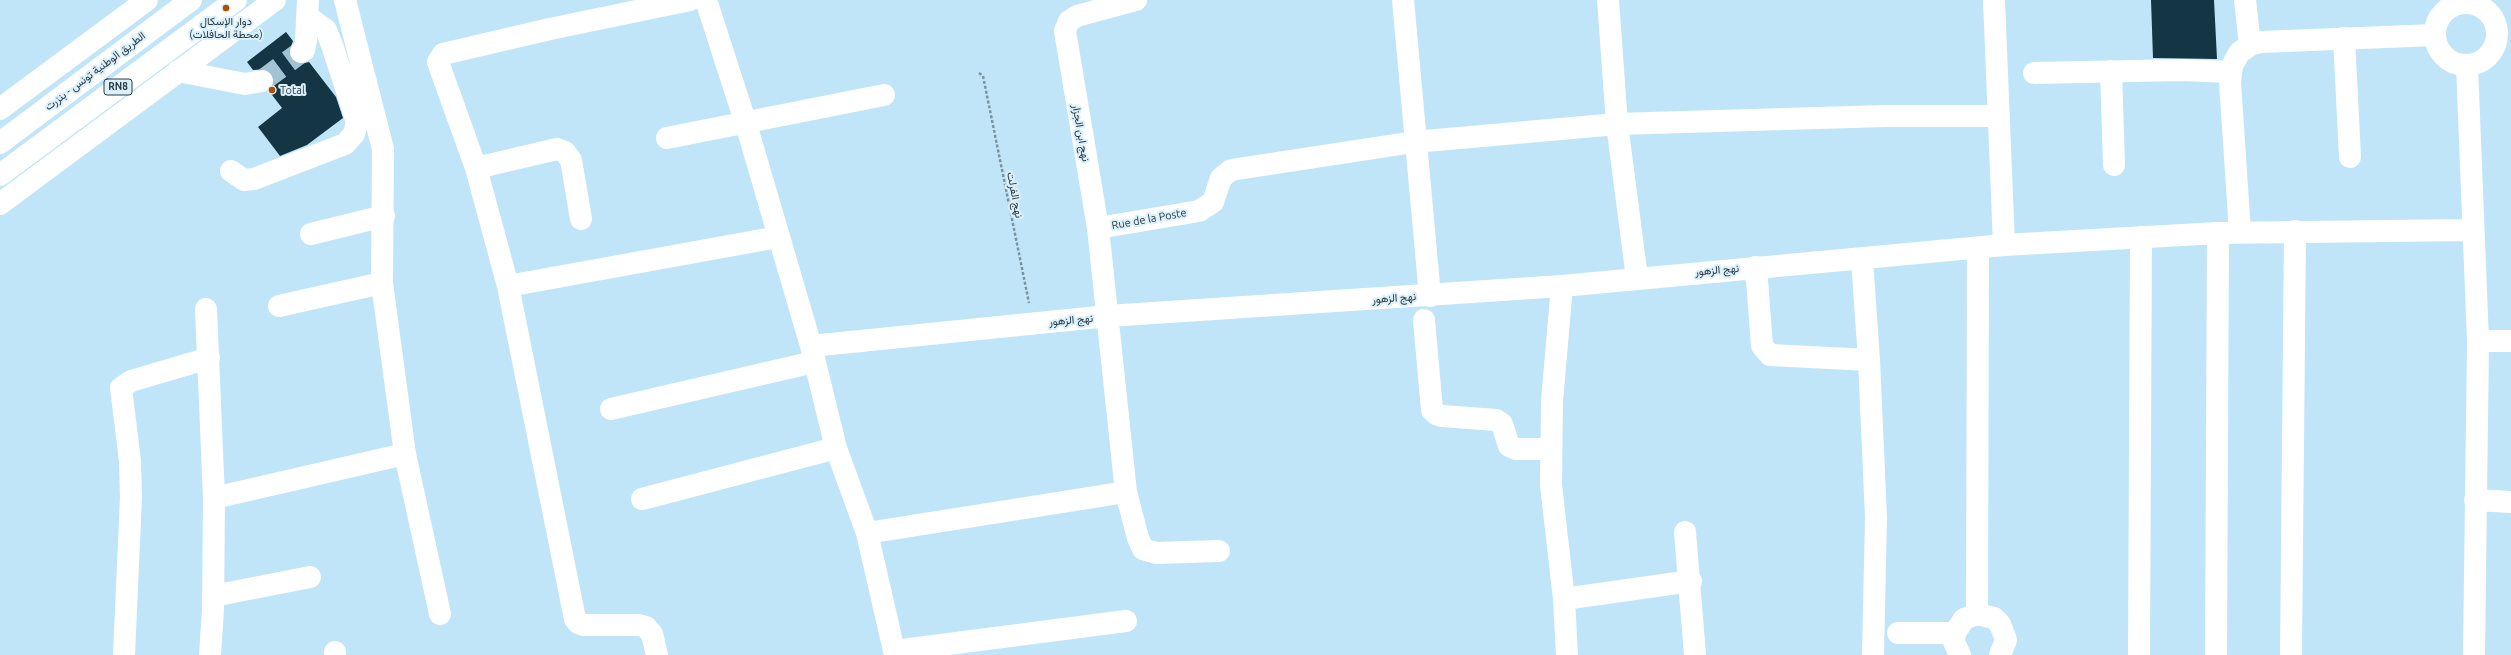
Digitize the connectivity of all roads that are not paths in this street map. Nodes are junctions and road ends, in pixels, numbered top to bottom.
1 (147, 0) edge
2 (191, 0) edge
3 (236, 0) edge
4 (275, 0) edge
5 (345, 0) edge
6 (690, 0) edge
7 (706, 0) edge
8 (1136, 0) edge
9 (1402, 0) edge
10 (1608, 0) edge
11 (1994, 0) edge
12 (2245, 0) edge
13 (2466, 2) edge
14 (308, 9) edge
15 (2435, 35) junction
16 (2504, 35) edge
17 (2344, 38) junction
18 (2250, 45) junction
19 (301, 52) tunnel mouth
20 (2466, 65) junction
21 (178, 71) junction
22 (2111, 71) junction
23 (2232, 72) junction
24 (2034, 73) dead end
25 (262, 81) tunnel mouth
26 (884, 95) dead end
27 (0, 109) edge
28 (1998, 116) junction
29 (746, 124) junction
30 (1617, 124) junction
31 (667, 138) dead end
32 (1414, 142) junction
33 (0, 143) edge
34 (2350, 157) dead end
35 (2114, 166) dead end
36 (476, 168) junction
37 (231, 171) dead end
38 (0, 174) edge
39 (0, 204) edge
40 (384, 216) junction
41 (581, 219) dead end
42 (1098, 228) junction
43 (2472, 230) junction
44 (2295, 231) junction
45 (2240, 232) junction
46 (2218, 233) junction
47 (311, 234) dead end
48 (778, 237) junction
49 (2141, 238) junction
50 (2004, 245) junction
51 (1978, 249) junction
52 (1862, 259) junction
53 (1756, 267) junction
54 (1637, 278) junction
55 (382, 283) junction
56 (508, 286) junction
57 (1562, 286) junction
58 (1430, 296) junction
59 (279, 306) dead end
60 (206, 309) dead end
61 (1108, 316) junction
62 (1424, 320) dead end
63 (2478, 341) junction
64 (2511, 341) edge
65 (812, 354) junction
66 (209, 358) junction
67 (1869, 360) junction
68 (611, 409) dead end
69 (836, 448) junction
70 (1551, 449) junction
71 (405, 454) junction
72 (1126, 492) junction
73 (214, 498) junction
74 (642, 499) dead end
75 (2475, 500) junction
76 (2511, 502) edge
77 (1685, 532) dead end
78 (867, 533) junction
79 (1219, 551) dead end
80 (310, 577) dead end
81 (1691, 581) junction
82 (213, 596) junction
83 (1564, 599) junction
84 (440, 614) dead end
85 (1977, 614) junction
86 (1126, 621) dead end
87 (1955, 633) junction
88 (1898, 634) dead end
89 (895, 653) edge
90 (124, 655) edge
91 (210, 655) edge
92 (657, 655) edge
93 (1567, 655) edge
94 (1695, 655) edge
95 (1874, 655) edge
96 (1960, 655) edge
97 (2000, 655) edge
98 (2139, 655) edge
99 (2216, 655) edge
100 (2291, 655) edge
101 (2474, 655) edge

1 - 27 main road
2 - 33 main road, الطريق الوطنية تونس - بنزرت / RN8
3 - 38 main road, RN8
4 - 21 main road
5 - 40 main road
6 - 36 main road
7 - 29 main road
8 - 42 main road, نهج ابن الجزار
9 - 32 main road
10 - 30 main road
11 - 28 main road
12 - 18 main road
13 - 15 main road
13 - 16 main road
14 - 19 main road
14 - 37 main road
15 - 17 main road
15 - 20 main road
16 - 20 main road
17 - 18 main road
17 - 34 main road
18 - 23 main road
20 - 43 main road
21 - 25 main road
21 - 39 main road
22 - 23 main road
22 - 24 main road
22 - 35 main road
23 - 45 main road
26 - 29 main road
28 - 30 main road
28 - 50 main road
29 - 31 main road
29 - 48 main road
30 - 32 main road
30 - 54 main road
32 - 42 main road, Rue de la Poste
32 - 58 main road
36 - 41 main road
36 - 56 main road
40 - 47 main road
40 - 55 main road
42 - 61 main road, نهج ابن الجزار
43 - 44 main road, نهج الزهور
43 - 63 main road
44 - 45 main road, نهج الزهور
44 - 100 main road
45 - 46 main road, نهج الزهور
46 - 49 main road, نهج الزهور
46 - 99 main road
48 - 56 main road
48 - 65 main road
49 - 50 main road, نهج الزهور
49 - 98 main road
50 - 51 main road, نهج الزهور
51 - 52 main road, نهج الزهور
51 - 85 main road
52 - 53 main road, نهج الزهور
52 - 67 main road
53 - 54 main road, نهج الزهور
53 - 67 main road
54 - 57 main road, نهج الزهور
55 - 59 main road
55 - 71 main road
56 - 92 main road
57 - 58 main road, نهج الزهور
57 - 70 main road
58 - 61 main road, نهج الزهور
60 - 66 main road
61 - 65 main road, نهج الزهور
61 - 72 main road, نهج ابن الجزار
62 - 70 main road
63 - 64 main road
63 - 75 main road
65 - 68 main road, نهج الزهور
65 - 69 main road
66 - 73 main road
66 - 90 main road
67 - 95 main road
69 - 74 main road
69 - 78 main road
70 - 83 main road
71 - 73 main road
71 - 84 main road
72 - 78 main road
72 - 79 main road, نهج ابن الجزار
73 - 82 main road
75 - 76 main road
75 - 101 main road
77 - 81 main road
78 - 89 main road
80 - 82 main road
81 - 83 main road
81 - 94 main road
82 - 91 main road
83 - 93 main road
85 - 87 main road
85 - 97 main road
86 - 89 main road
87 - 88 main road
87 - 96 main road

